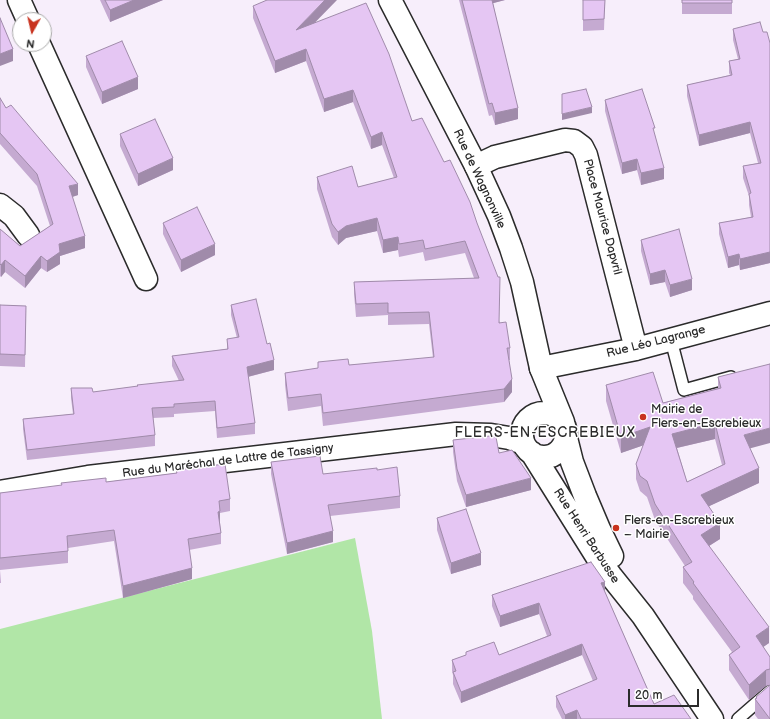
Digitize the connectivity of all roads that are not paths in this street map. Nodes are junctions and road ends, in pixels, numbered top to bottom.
1 (19, 0) edge
2 (390, 0) edge
3 (24, 12) edge
4 (43, 52) edge
5 (476, 166) junction
6 (0, 206) edge
7 (28, 235) dead end
8 (146, 279) dead end
9 (769, 316) edge
10 (671, 340) junction
11 (636, 349) junction
12 (541, 368) junction
13 (741, 374) edge
14 (530, 417) junction
15 (564, 430) junction
16 (456, 434) junction
17 (527, 448) junction
18 (0, 492) edge
19 (643, 616) junction
20 (770, 691) edge
21 (712, 719) edge
22 (738, 719) edge

1 - 3 street
2 - 5 street, Rue de Wagnonville
4 - 8 street
5 - 11 street, Place Maurice Dapvril
5 - 12 street, Rue de Wagnonville
6 - 7 street
9 - 10 street, Rue Léo Lagrange
10 - 11 street, Rue Léo Lagrange
10 - 13 lane
11 - 12 street, Rue Léo Lagrange
12 - 14 street, Rue de Wagnonville
12 - 15 street, Rue de Wagnonville
14 - 15 street
14 - 16 street, Rue du Maréchal de Lattre de Tassigny
14 - 17 street
15 - 17 street
15 - 19 street, Rue Henri Barbusse
16 - 17 street, Rue du Maréchal de Lattre de Tassigny
16 - 18 street, Rue du Maréchal de Lattre de Tassigny
17 - 19 street, Rue Henri Barbusse
19 - 21 street, Rue Henri Barbusse
20 - 22 lane

